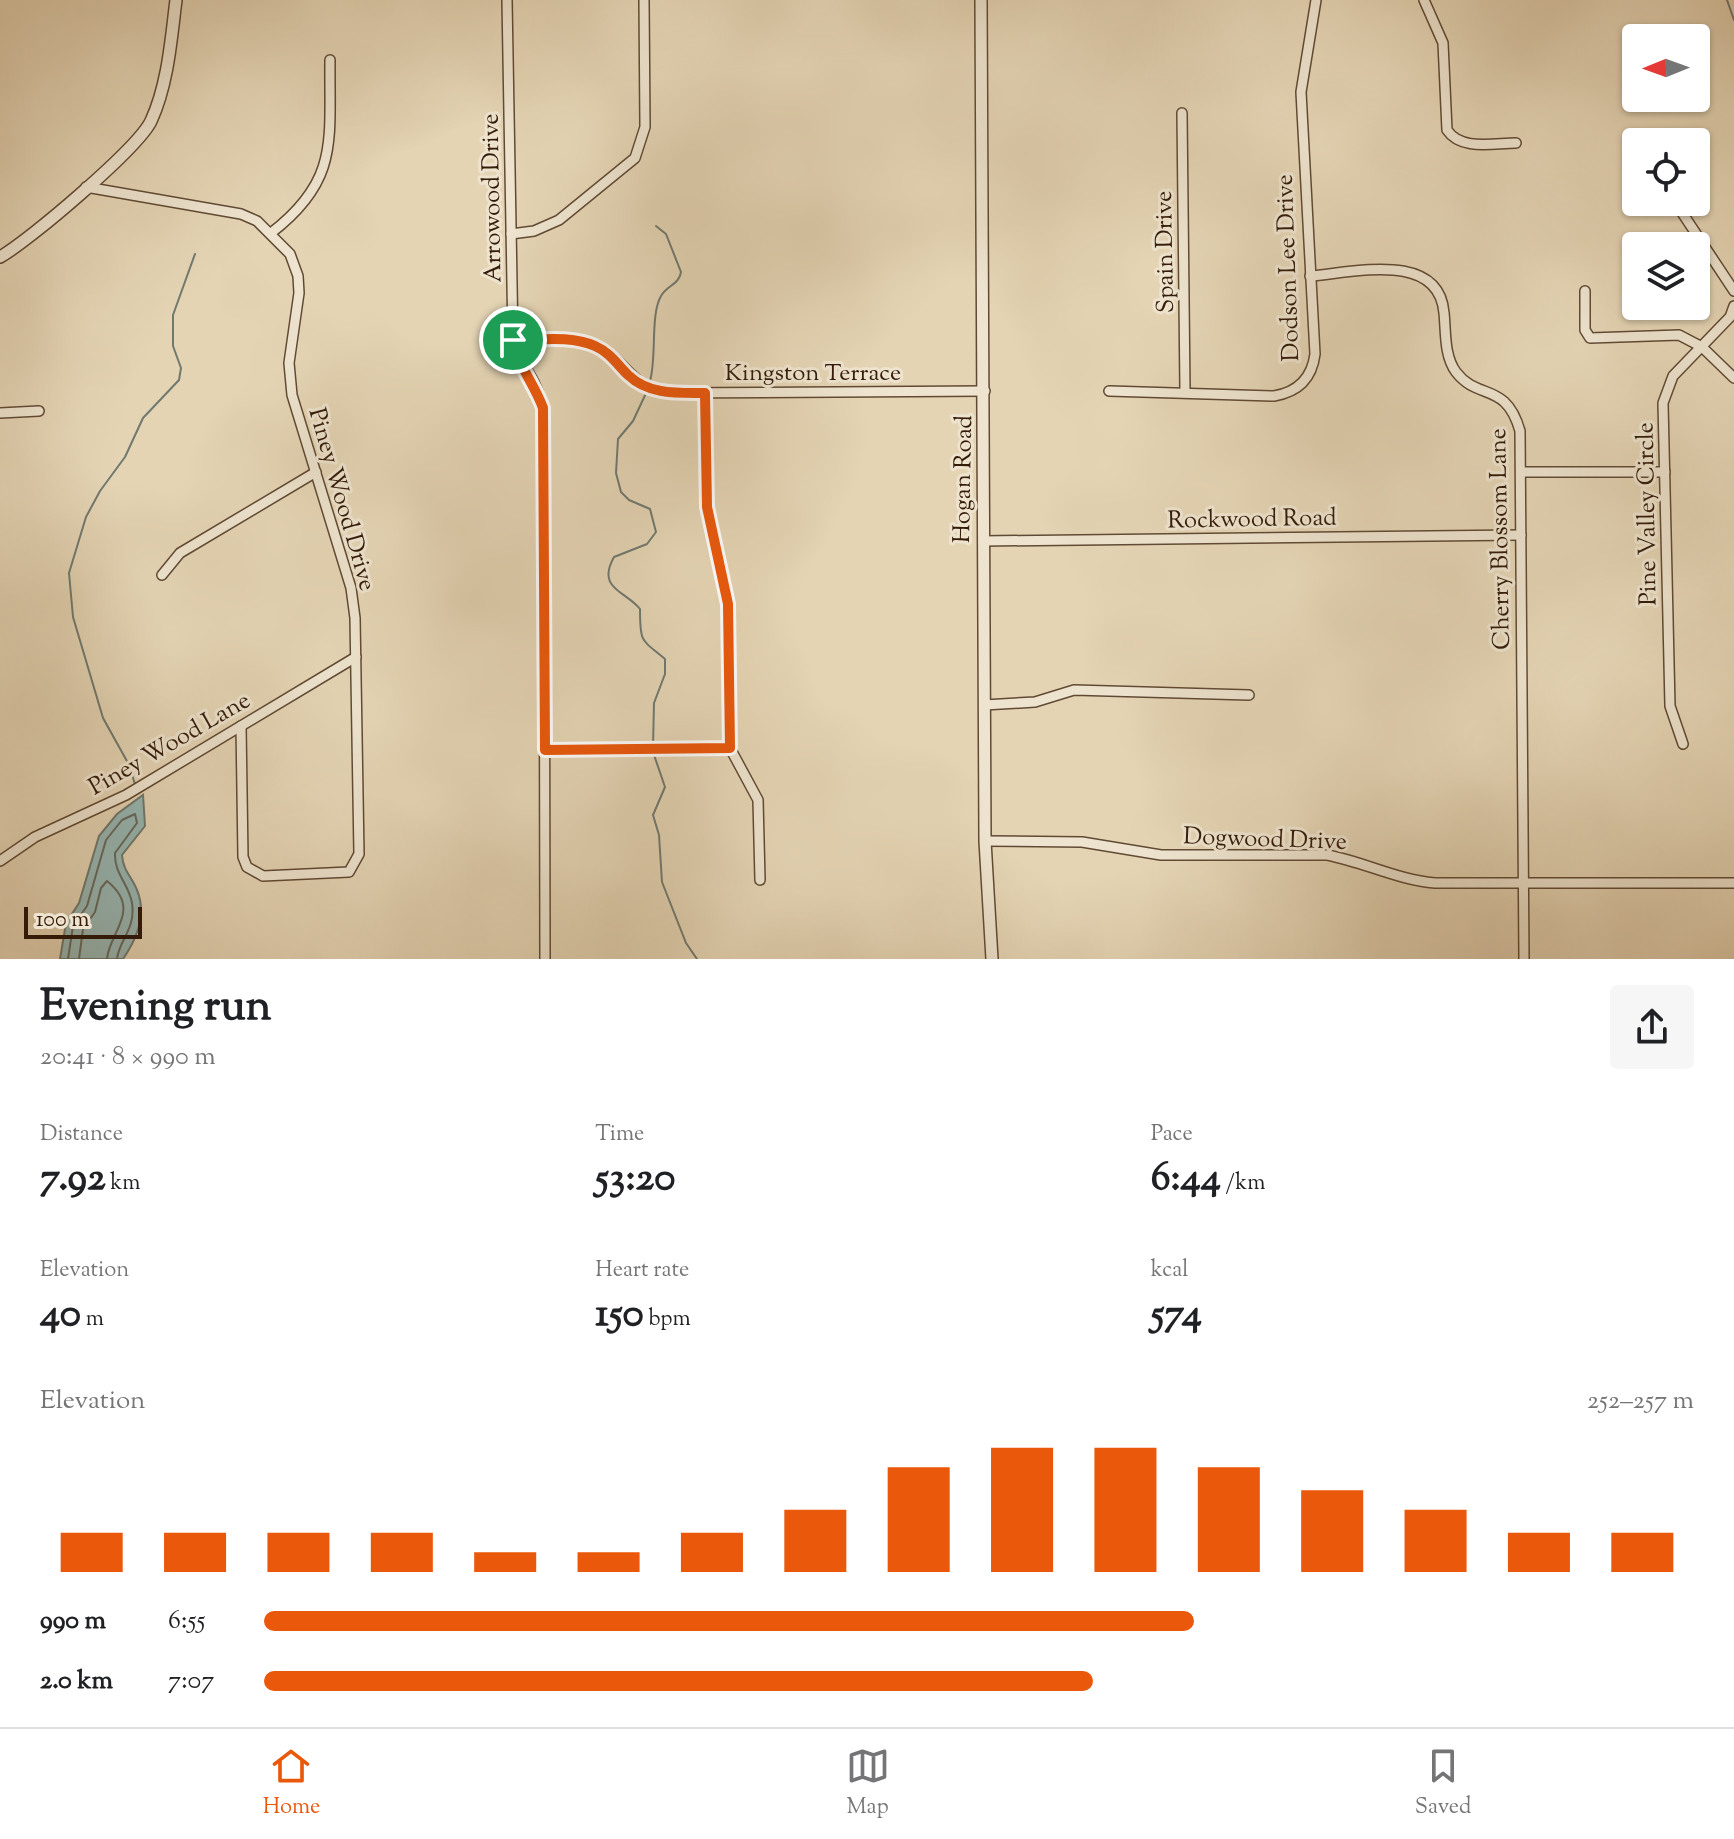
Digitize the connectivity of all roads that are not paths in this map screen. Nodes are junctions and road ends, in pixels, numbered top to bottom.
1 (176, 0) edge
2 (507, 0) edge
3 (644, 0) edge
4 (981, 0) edge
5 (1316, 0) edge
6 (1424, 0) edge
7 (330, 60) dead end
8 (1182, 113) dead end
9 (1516, 143) dead end
10 (86, 187) junction
11 (1684, 216) edge
12 (271, 233) junction
13 (511, 234) junction
14 (0, 257) edge
15 (1310, 276) junction
16 (1585, 291) dead end
17 (1734, 291) edge
18 (1734, 306) edge
19 (513, 340) junction
20 (1702, 347) junction
21 (1734, 378) edge
22 (985, 391) junction
23 (1109, 391) dead end
24 (1185, 391) junction
25 (705, 393) junction
26 (39, 411) dead end
27 (0, 413) edge
28 (316, 472) junction
29 (1521, 472) junction
30 (1665, 472) junction
31 (1521, 535) junction
32 (983, 541) junction
33 (162, 575) dead end
34 (356, 657) junction
35 (1249, 695) dead end
36 (984, 705) junction
37 (241, 726) junction
38 (1683, 744) dead end
39 (730, 748) junction
40 (545, 750) junction
41 (985, 841) junction
42 (0, 861) edge
43 (760, 880) dead end
44 (1523, 883) junction
45 (1734, 883) edge
46 (545, 959) edge
47 (992, 959) edge
48 (1524, 959) edge

1 - 10 street
2 - 13 street, Arrowood Drive
3 - 13 street
4 - 22 street, Hogan Road
5 - 15 street, Dodson Lee Drive
6 - 9 street
7 - 12 street
8 - 24 street, Spain Drive
10 - 12 street, Piney Wood Drive
10 - 14 street
11 - 17 street
12 - 28 street, Piney Wood Drive
13 - 19 street, Arrowood Drive
15 - 24 street, Dodson Lee Drive
15 - 29 street, Cherry Blossom Lane
16 - 20 street
18 - 20 street, Pine Valley Circle
19 - 25 street, Kingston Terrace
19 - 40 street, Arrowood Drive
20 - 21 street
20 - 30 street, Pine Valley Circle
22 - 25 street, Kingston Terrace
22 - 32 street, Hogan Road
23 - 24 street, Dodson Lee Drive
25 - 39 street
26 - 27 street
28 - 33 street
28 - 34 street, Piney Wood Drive
29 - 30 street
29 - 31 street, Cherry Blossom Lane
30 - 38 street, Pine Valley Circle
31 - 32 street, Rockwood Road
31 - 44 street, Cherry Blossom Lane
32 - 36 street, Hogan Road
34 - 37 street, Piney Wood Lane
34 - 37 street, Piney Wood Drive
35 - 36 street
36 - 41 street, Hogan Road
37 - 42 street, Piney Wood Lane
39 - 40 street
39 - 43 street
40 - 46 street, Arrowood Drive
41 - 44 street, Dogwood Drive
41 - 47 street, Hogan Road
44 - 45 street, Dogwood Drive
44 - 48 street, Cherry Blossom Lane

